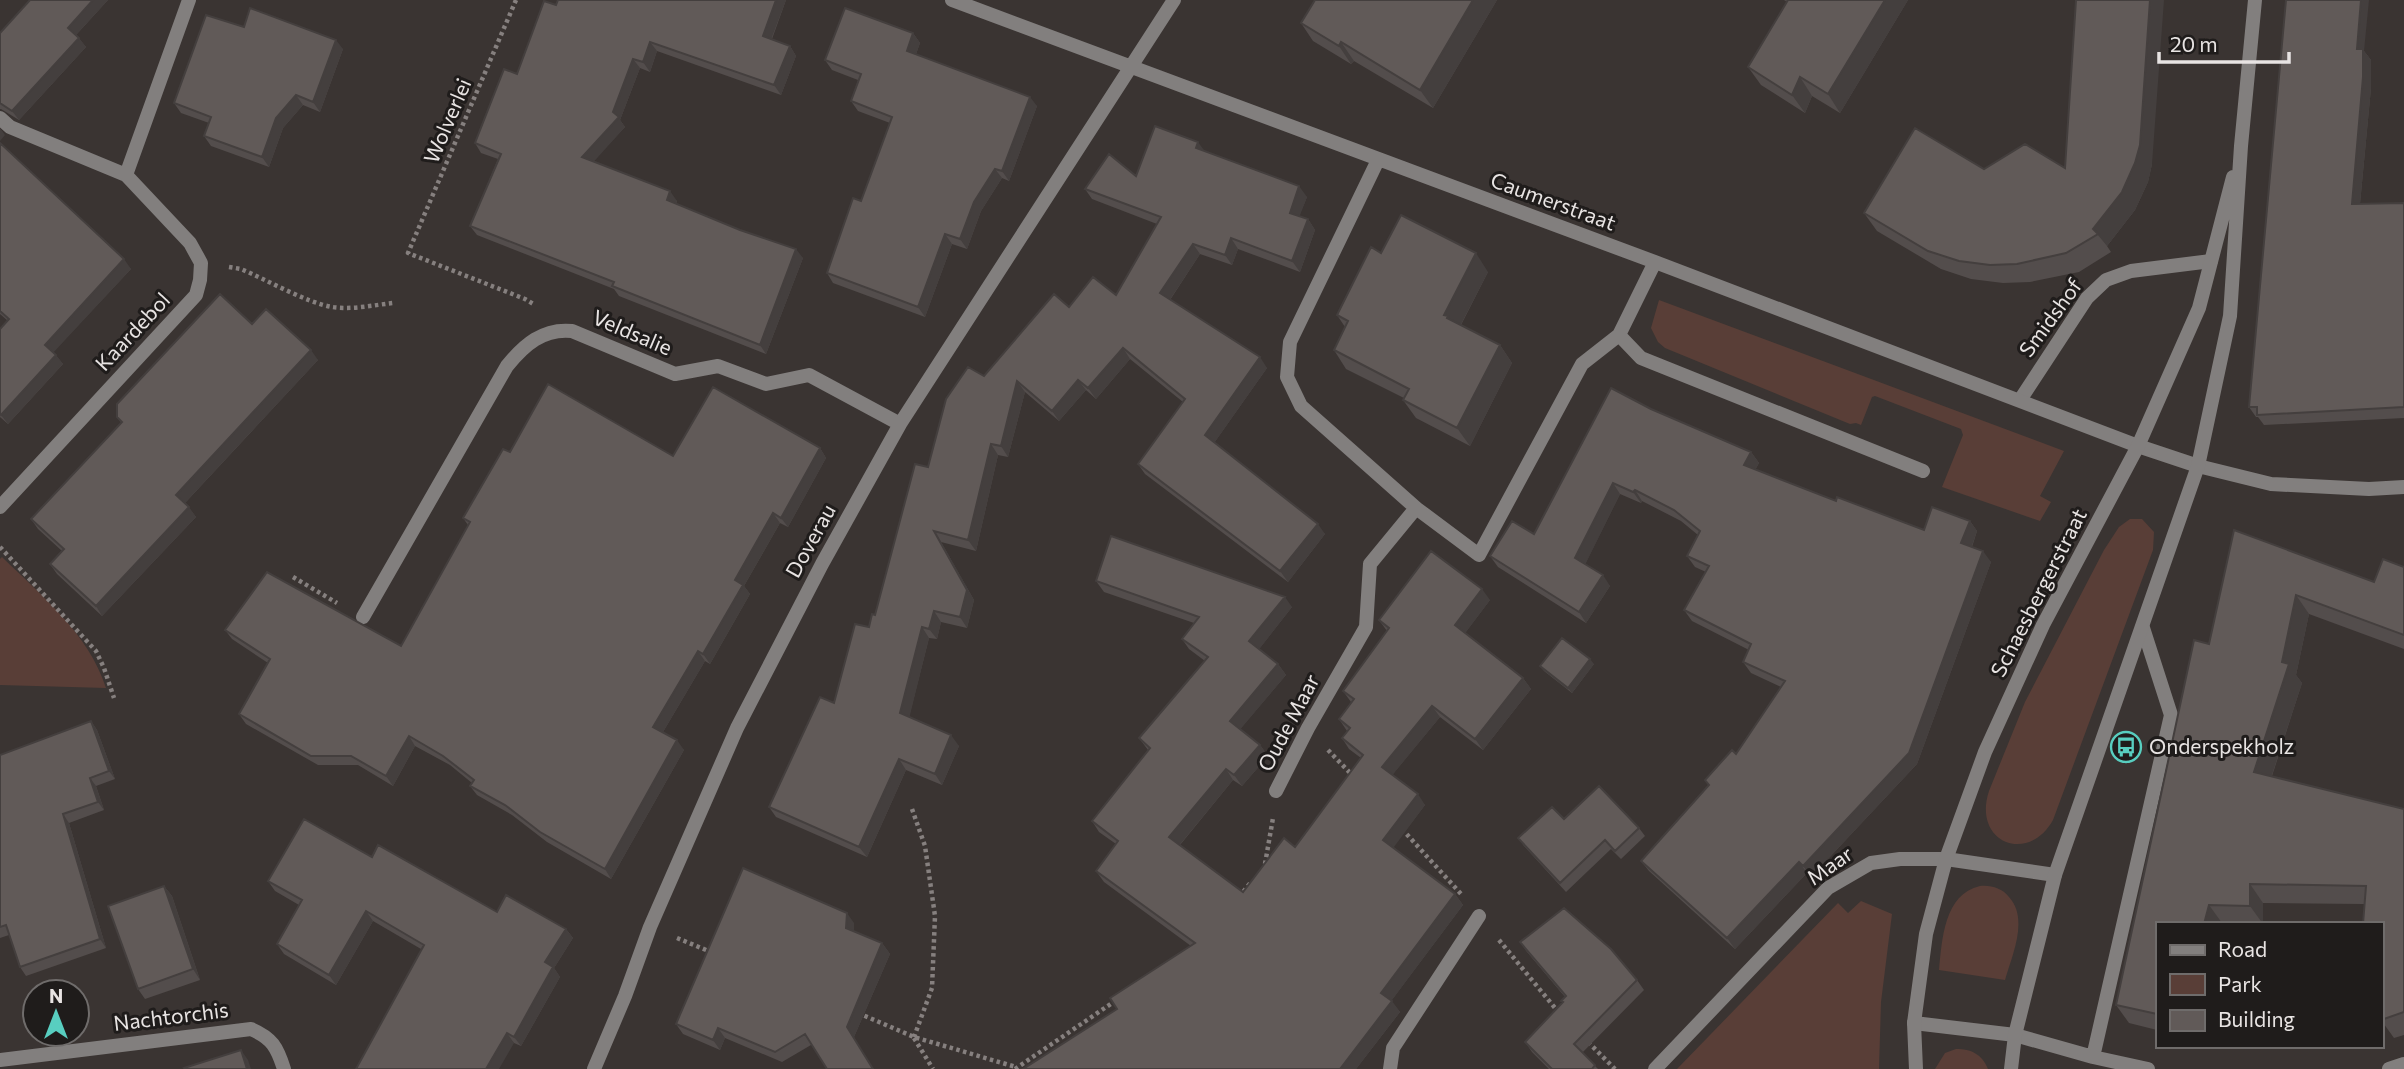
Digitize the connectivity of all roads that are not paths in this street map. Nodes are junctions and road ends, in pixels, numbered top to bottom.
1 (188, 0) edge
2 (952, 0) edge
3 (1174, 0) edge
4 (2255, 0) edge
5 (1132, 67) junction
6 (0, 118) edge
7 (2241, 146) junction
8 (1378, 160) junction
9 (126, 175) junction
10 (2211, 261) junction
11 (1655, 262) junction
12 (1619, 335) junction
13 (2020, 400) junction
14 (900, 424) junction
15 (2138, 446) junction
16 (2198, 466) junction
17 (1923, 471) dead end
18 (2404, 487) edge
19 (0, 507) edge
20 (1416, 508) junction
21 (363, 617) road end
22 (2143, 628) junction
23 (1276, 791) road end
24 (1946, 859) junction
25 (2055, 875) junction
26 (1479, 916) dead end
27 (1914, 1023) junction
28 (2015, 1035) junction
29 (2093, 1057) junction
30 (0, 1060) edge
31 (2404, 1064) edge
32 (284, 1069) edge
33 (593, 1069) edge
34 (1390, 1069) edge
35 (1655, 1069) edge
36 (1916, 1069) edge
37 (2011, 1069) edge
38 (2148, 1069) edge
39 (2389, 1069) edge

1 - 9 street
2 - 5 street, Caumerstraat
3 - 5 street, Doverau
4 - 7 street, Schaesbergerstraat
5 - 8 street, Caumerstraat
5 - 14 street, Doverau
6 - 9 street
7 - 10 street, Schaesbergerstraat
7 - 16 street, Schaesbergerstraat
8 - 11 street, Caumerstraat
8 - 20 street
9 - 19 street, Kaardebol
10 - 13 street, Smidshof
10 - 15 street, Schaesbergerstraat
11 - 12 street
11 - 13 street, Caumerstraat
12 - 17 street
12 - 20 street
13 - 15 street, Caumerstraat
14 - 21 street, Veldsalie
14 - 33 street, Doverau
15 - 16 street, Caumerstraat
15 - 24 street, Schaesbergerstraat
16 - 18 street, Caumerstraat
16 - 22 street, Schaesbergerstraat
20 - 23 street, Oude Maar
22 - 25 street, Schaesbergerstraat
22 - 29 street
24 - 25 street, Maar
24 - 27 street, Schaesbergerstraat
24 - 35 street, Maar
25 - 28 street, Schaesbergerstraat
26 - 34 street
27 - 28 street
27 - 36 street, Schaesbergerstraat
28 - 29 street
28 - 37 street, Schaesbergerstraat
29 - 38 street
30 - 32 street, Nachtorchis
31 - 39 street

